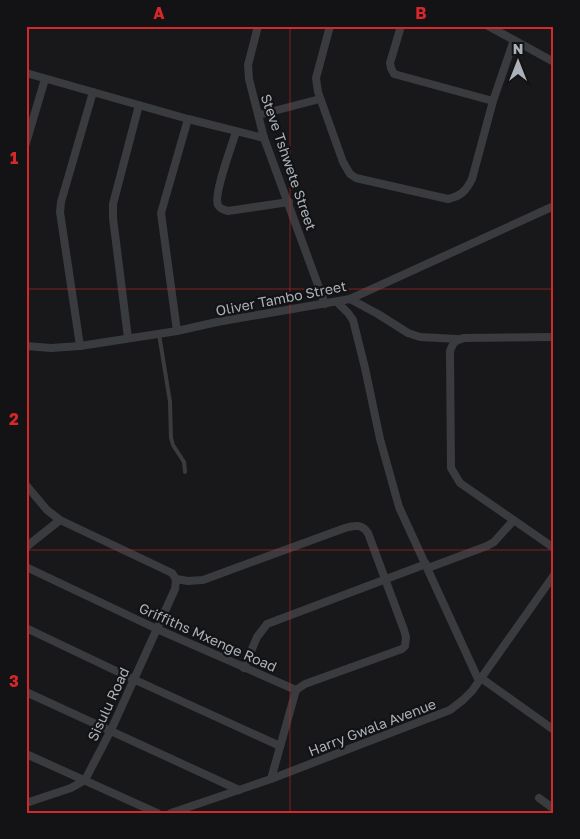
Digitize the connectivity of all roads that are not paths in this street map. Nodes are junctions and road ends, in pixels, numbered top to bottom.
1 (258, 26) edge
2 (401, 26) edge
3 (488, 26) edge
4 (328, 27) edge
5 (514, 40) junction
6 (554, 62) edge
7 (26, 73) edge
8 (45, 79) junction
9 (93, 92) junction
10 (320, 99) junction
11 (493, 101) junction
12 (140, 105) junction
13 (258, 115) junction
14 (188, 119) junction
15 (236, 132) junction
16 (264, 138) junction
17 (26, 143) edge
18 (288, 202) junction
19 (554, 206) edge
20 (350, 299) junction
21 (338, 302) junction
22 (325, 304) junction
23 (178, 331) junction
24 (159, 334) junction
25 (554, 337) edge
26 (128, 338) junction
27 (457, 339) junction
28 (26, 346) edge
29 (80, 346) junction
30 (185, 472) dead end
31 (26, 485) edge
32 (60, 520) junction
33 (513, 521) junction
34 (26, 548) edge
35 (554, 548) edge
36 (427, 566) junction
37 (26, 568) edge
38 (554, 575) edge
39 (176, 579) junction
40 (384, 579) junction
41 (26, 628) edge
42 (157, 629) junction
43 (244, 668) junction
44 (133, 679) junction
45 (480, 679) junction
46 (296, 690) junction
47 (26, 692) edge
48 (111, 730) junction
49 (554, 730) edge
50 (280, 746) junction
51 (26, 754) edge
52 (271, 778) junction
53 (85, 780) junction
54 (239, 790) junction
55 (539, 798) dead end
56 (26, 803) edge
57 (554, 809) edge
58 (157, 813) edge
59 (171, 813) edge

1 - 13 street, Steve Tshwete Street
2 - 11 street
3 - 5 street
4 - 10 street
5 - 6 street
5 - 11 street
7 - 8 street
8 - 9 street
8 - 17 street
9 - 12 street
9 - 29 street
10 - 11 street
10 - 13 street
12 - 14 street
12 - 26 street
13 - 16 street, Steve Tshwete Street
14 - 15 street
14 - 23 street
15 - 16 street
15 - 18 street
16 - 18 street, Steve Tshwete Street
18 - 22 street, Steve Tshwete Street
19 - 20 street, Oliver Tambo Street
20 - 21 street, Oliver Tambo Street
20 - 27 street
21 - 22 street, Oliver Tambo Street
21 - 36 street
22 - 23 street, Oliver Tambo Street
23 - 24 street, Oliver Tambo Street
24 - 26 street, Oliver Tambo Street
24 - 30 lane
25 - 27 street
26 - 29 street, Oliver Tambo Street
27 - 33 street
28 - 29 street, Oliver Tambo Street
31 - 32 street
32 - 34 street
32 - 39 street
33 - 35 street
33 - 36 street
36 - 40 street
36 - 45 street
37 - 42 street, Griffiths Mxenge Road
38 - 45 street, Harry Gwala Avenue
39 - 40 street
39 - 42 street, Sisulu Road
40 - 43 street
40 - 46 street
41 - 44 street
42 - 43 street, Griffiths Mxenge Road
42 - 44 street, Sisulu Road
43 - 46 street, Griffiths Mxenge Road
44 - 48 street, Sisulu Road
44 - 50 street
45 - 49 street
45 - 52 street, Harry Gwala Avenue
46 - 50 street
47 - 48 street
48 - 53 street, Sisulu Road
48 - 54 street
50 - 52 street
51 - 53 street
52 - 54 street, Harry Gwala Avenue
53 - 56 street
53 - 58 street
54 - 59 street, Harry Gwala Avenue
55 - 57 street

